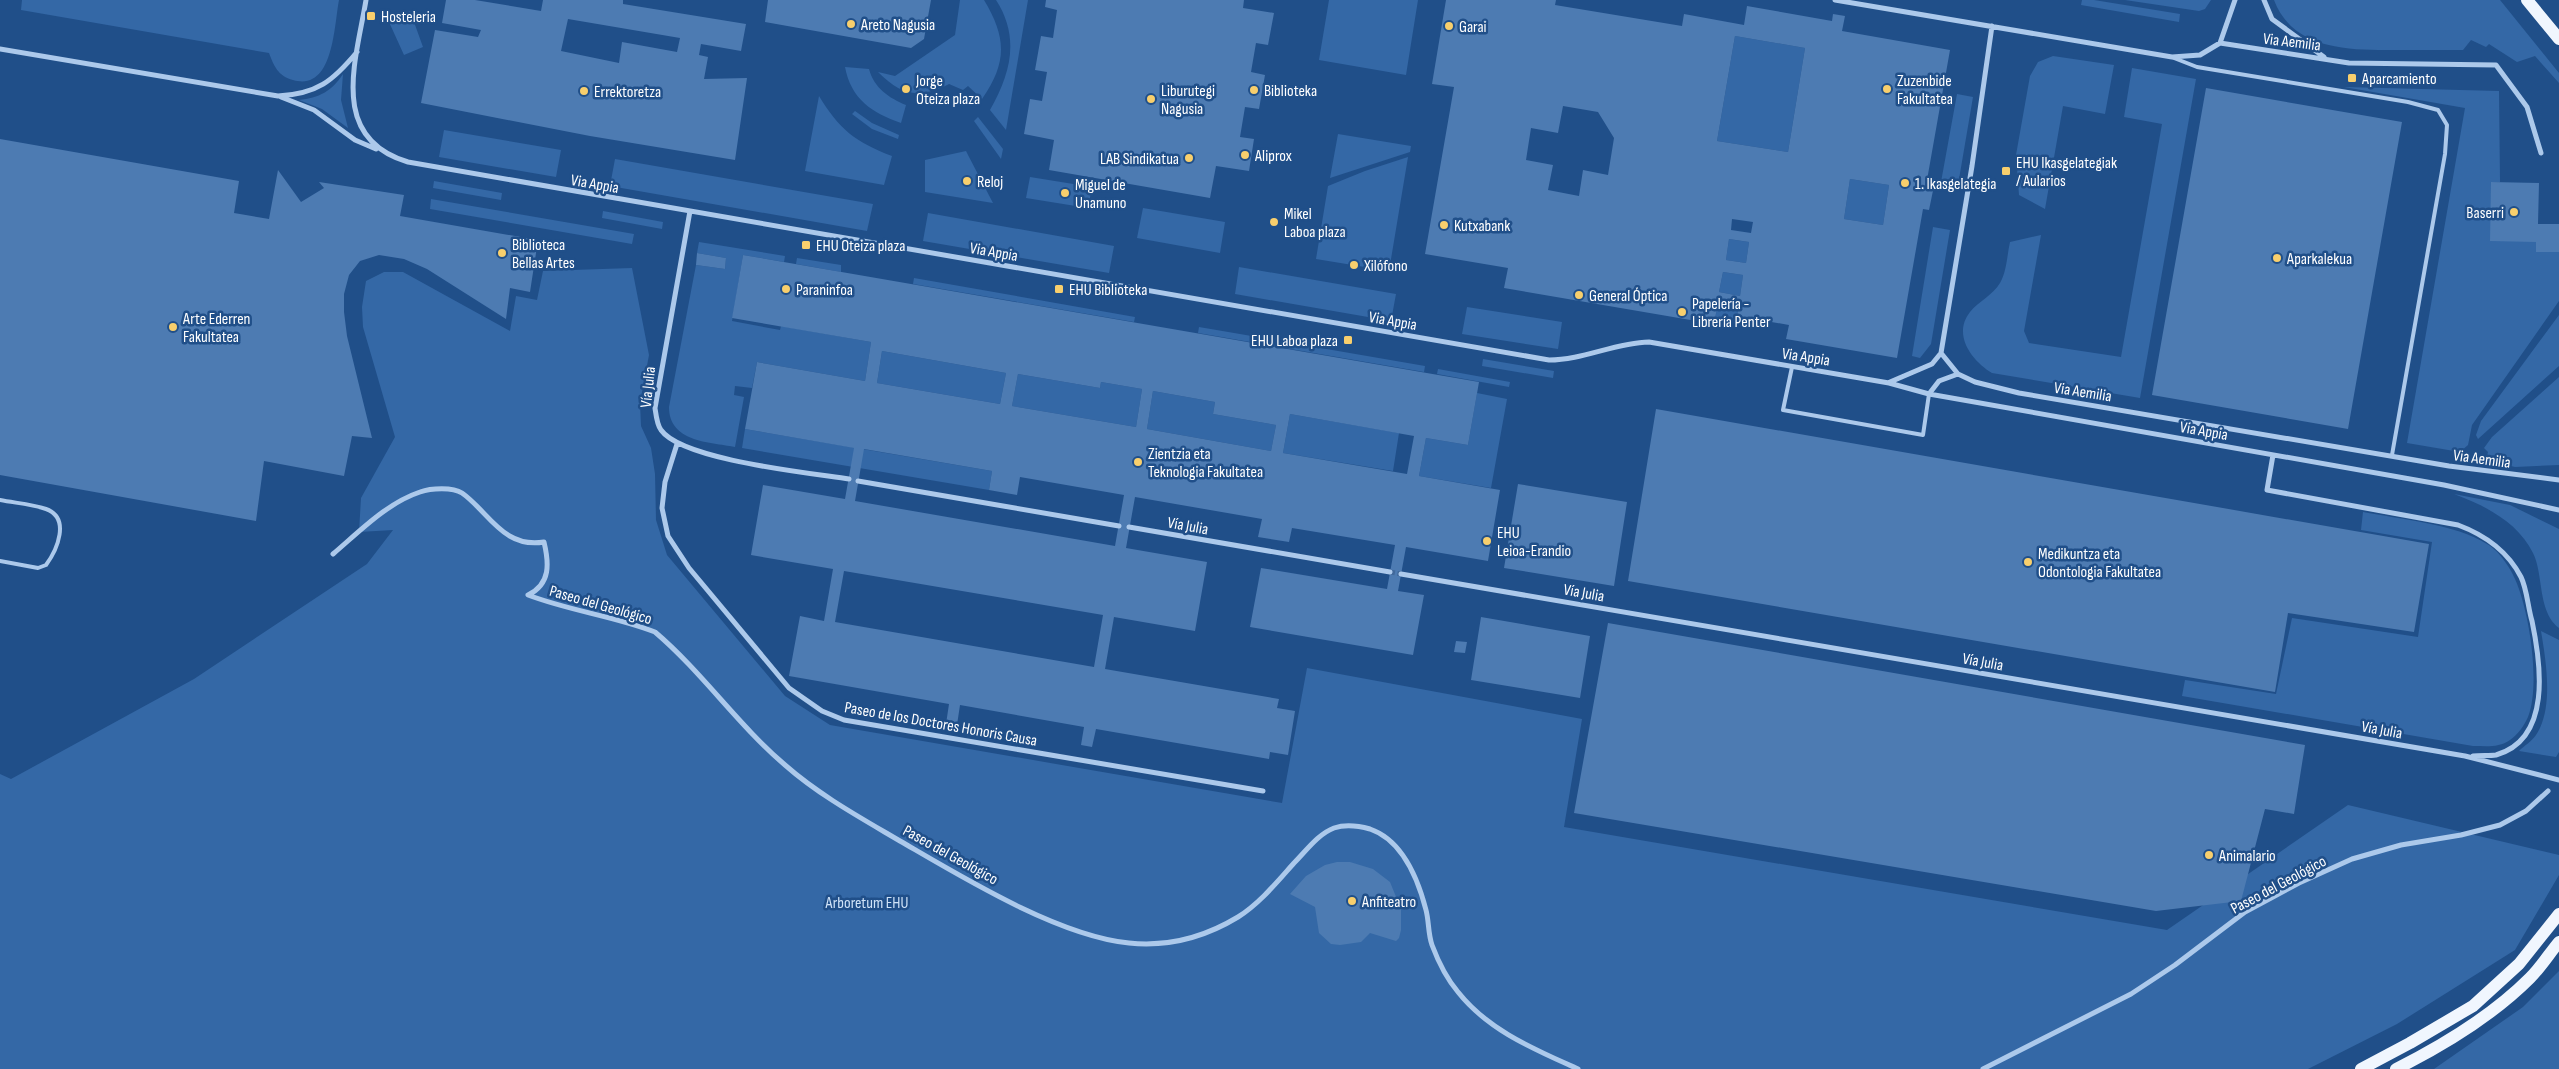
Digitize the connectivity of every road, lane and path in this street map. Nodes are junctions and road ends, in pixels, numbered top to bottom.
1 (366, 0) edge
2 (1835, 0) edge
3 (2235, 0) edge
4 (2264, 0) edge
5 (2527, 0) edge
6 (1992, 26) junction
7 (2559, 39) edge
8 (2220, 43) junction
9 (0, 49) edge
10 (357, 51) junction
11 (2172, 57) junction
12 (2324, 58) junction
13 (278, 96) junction
14 (382, 152) junction
15 (2540, 153) dead end
16 (690, 211) junction
17 (1940, 353) junction
18 (1792, 367) junction
19 (1958, 374) junction
20 (1889, 383) junction
21 (1930, 394) junction
22 (677, 444) junction
23 (2273, 455) junction
24 (2392, 455) junction
25 (849, 479) dead end
26 (2559, 480) edge
27 (858, 481) dead end
28 (0, 500) edge
29 (2559, 510) edge
30 (1119, 526) dead end
31 (1129, 527) dead end
32 (333, 554) dead end
33 (0, 561) edge
34 (1390, 572) tunnel mouth
35 (1401, 574) tunnel mouth
36 (2465, 756) junction
37 (2559, 780) edge
38 (1263, 791) dead end
39 (2548, 791) dead end
40 (2559, 914) edge
41 (2559, 942) edge
42 (1578, 1069) edge
43 (1983, 1069) edge
44 (2361, 1069) edge
45 (2396, 1069) edge

1 - 10 street, Via Appia
2 - 6 street
3 - 8 street
4 - 12 street
5 - 7 main road
6 - 11 street
6 - 17 street
8 - 11 street
8 - 12 street, Via Aemilia
9 - 13 street
10 - 13 street
10 - 14 street, Via Appia
11 - 24 lane
12 - 15 street, Via Aemilia
13 - 14 street
14 - 16 street, Via Appia
16 - 18 street, Via Appia
16 - 22 street, Vía Julia
17 - 19 street, Via Aemilia
17 - 20 street
18 - 20 street, Via Appia
18 - 21 lane
19 - 21 street
19 - 24 street, Via Aemilia
20 - 21 street, Via Appia
21 - 23 street, Via Appia
22 - 25 street, Vía Julia
22 - 38 street, Paseo de los Doctores Honoris Causa
23 - 29 street, Via Appia
23 - 36 street
24 - 26 street, Via Aemilia
27 - 30 street
28 - 33 lane
31 - 34 street, Vía Julia
32 - 42 street, Paseo del Geológico
35 - 36 street, Vía Julia
36 - 37 street, Vía Julia
39 - 43 street, Paseo del Geológico
40 - 44 main road
41 - 45 main road

